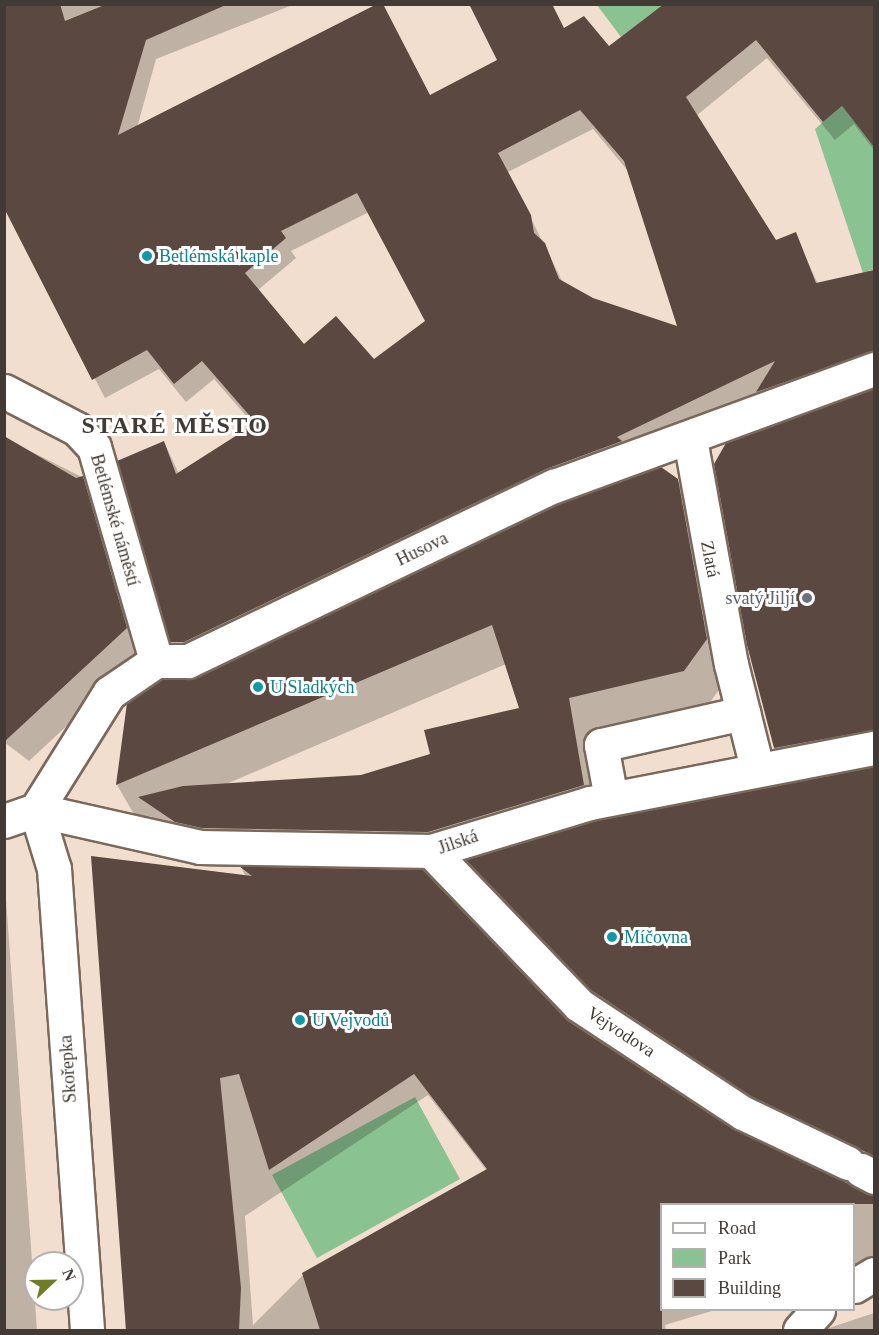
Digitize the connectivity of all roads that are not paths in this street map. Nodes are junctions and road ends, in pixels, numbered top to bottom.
1 (874, 369) edge
2 (4, 391) edge
3 (690, 439) junction
4 (156, 661) junction
5 (743, 713) junction
6 (874, 748) edge
7 (757, 768) junction
8 (611, 798) junction
9 (36, 810) junction
10 (4, 821) edge
11 (431, 851) junction
12 (861, 1170) edge
13 (874, 1274) edge
14 (855, 1285) edge
15 (817, 1311) edge
16 (87, 1330) edge
17 (800, 1330) edge

1 - 3 street, Husova
2 - 4 street, Betlémské náměstí
3 - 4 street, Husova
3 - 5 street, Zlatá
4 - 9 street
5 - 7 street, Zlatá
5 - 8 street
6 - 7 street, Jilská
7 - 8 street, Jilská
8 - 11 street, Jilská
9 - 10 street
9 - 11 street, Jilská
9 - 16 street, Skořepka
11 - 12 street, Vejvodova
13 - 14 street
15 - 17 street

